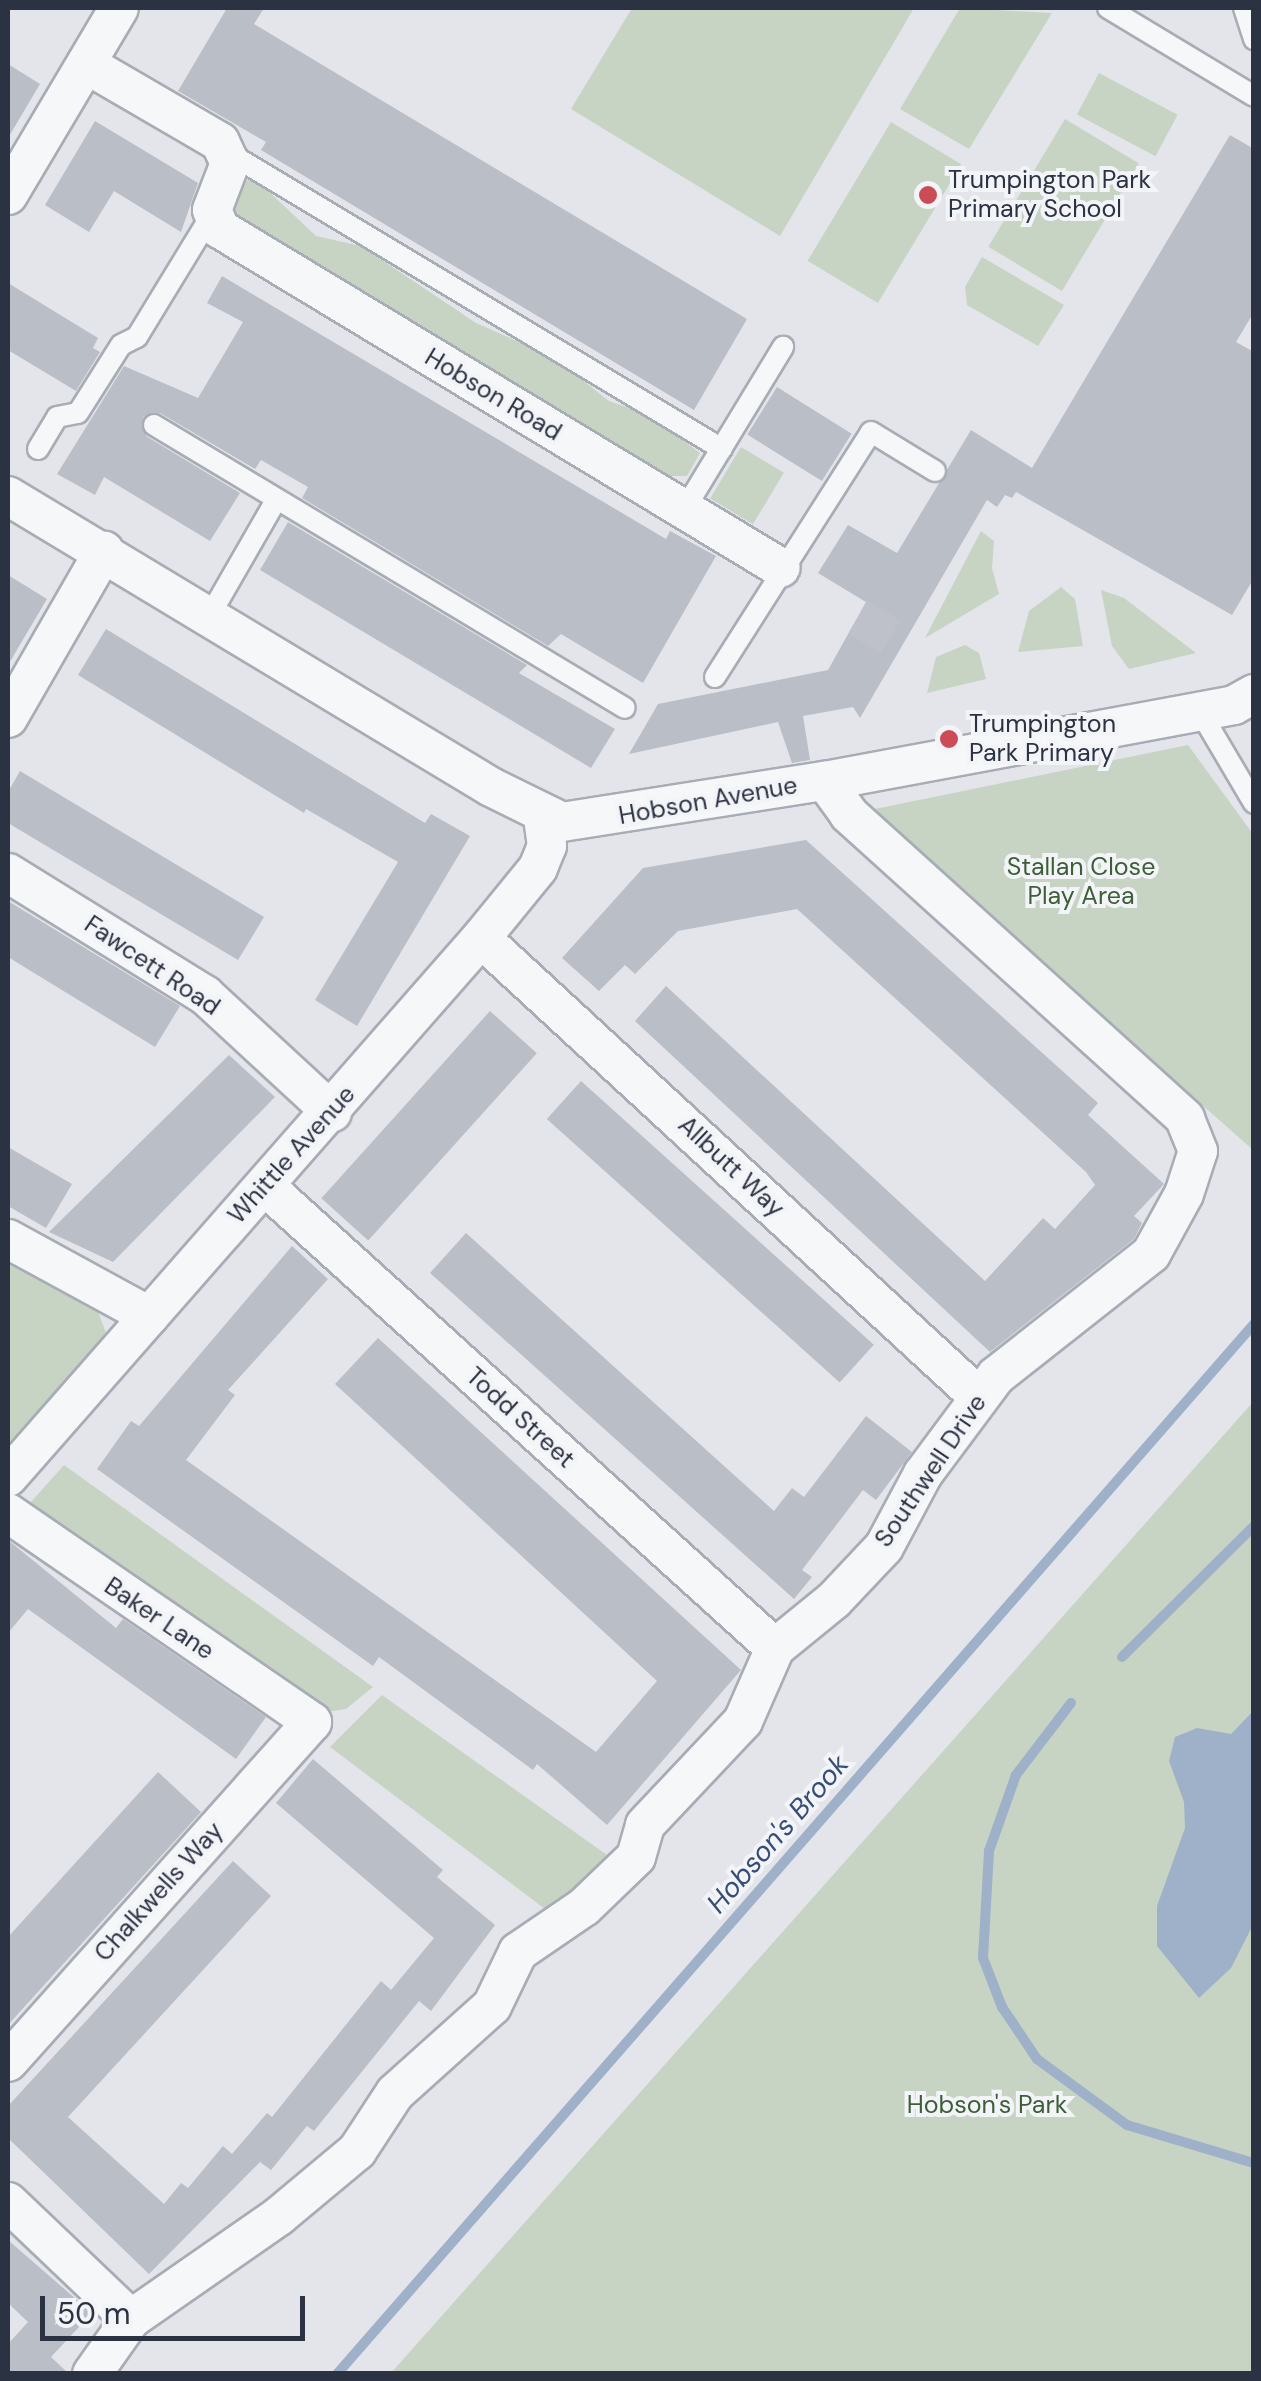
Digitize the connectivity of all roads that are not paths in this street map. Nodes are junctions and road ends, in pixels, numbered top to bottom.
1 (119, 8) edge
2 (1108, 8) edge
3 (1244, 8) edge
4 (1254, 38) edge
5 (86, 64) junction
6 (1254, 96) edge
7 (228, 152) junction
8 (14, 172) edge
9 (212, 214) junction
10 (783, 348) dead end
11 (154, 426) dead end
12 (38, 449) dead end
13 (722, 449) junction
14 (935, 471) dead end
15 (8, 496) edge
16 (276, 500) junction
17 (684, 510) junction
18 (104, 551) junction
19 (781, 568) junction
20 (210, 615) junction
21 (715, 677) dead end
22 (1254, 694) edge
23 (624, 708) dead end
24 (1199, 710) junction
25 (8, 718) edge
26 (825, 781) junction
27 (1254, 803) edge
28 (543, 818) junction
29 (8, 873) edge
30 (481, 938) junction
31 (332, 1112) junction
32 (266, 1187) junction
33 (8, 1239) edge
34 (149, 1316) junction
35 (980, 1397) junction
36 (8, 1477) edge
37 (8, 1513) edge
38 (775, 1648) junction
39 (312, 1722) joint
40 (8, 2062) edge
41 (8, 2202) edge
42 (131, 2319) junction
43 (92, 2374) edge

1 - 5 street
2 - 6 lane
3 - 4 lane
5 - 7 street
5 - 8 street
7 - 9 street
7 - 13 lane
9 - 12 lane
9 - 17 street, Hobson Road
10 - 13 lane
11 - 16 lane
13 - 17 lane
14 - 19 lane
15 - 18 street, Hobson Avenue
16 - 20 lane
16 - 23 lane
17 - 19 street, Hobson Road
18 - 20 street, Hobson Avenue
18 - 25 street
19 - 21 lane
20 - 28 street, Hobson Avenue
22 - 24 street, Hobson Avenue
24 - 26 street, Hobson Avenue
24 - 27 lane
26 - 28 street, Hobson Avenue
26 - 35 street, Southwell Drive
28 - 30 street, Whittle Avenue
29 - 31 street, Fawcett Road
30 - 31 street, Whittle Avenue
30 - 35 street, Allbutt Way
31 - 32 street, Whittle Avenue
32 - 34 street, Whittle Avenue
32 - 38 street, Todd Street
33 - 34 street
34 - 36 street, Whittle Avenue
35 - 38 street, Southwell Drive
37 - 39 street, Baker Lane
38 - 42 street, Southwell Drive
39 - 40 street, Chalkwells Way
41 - 42 street
42 - 43 street, Southwell Drive

